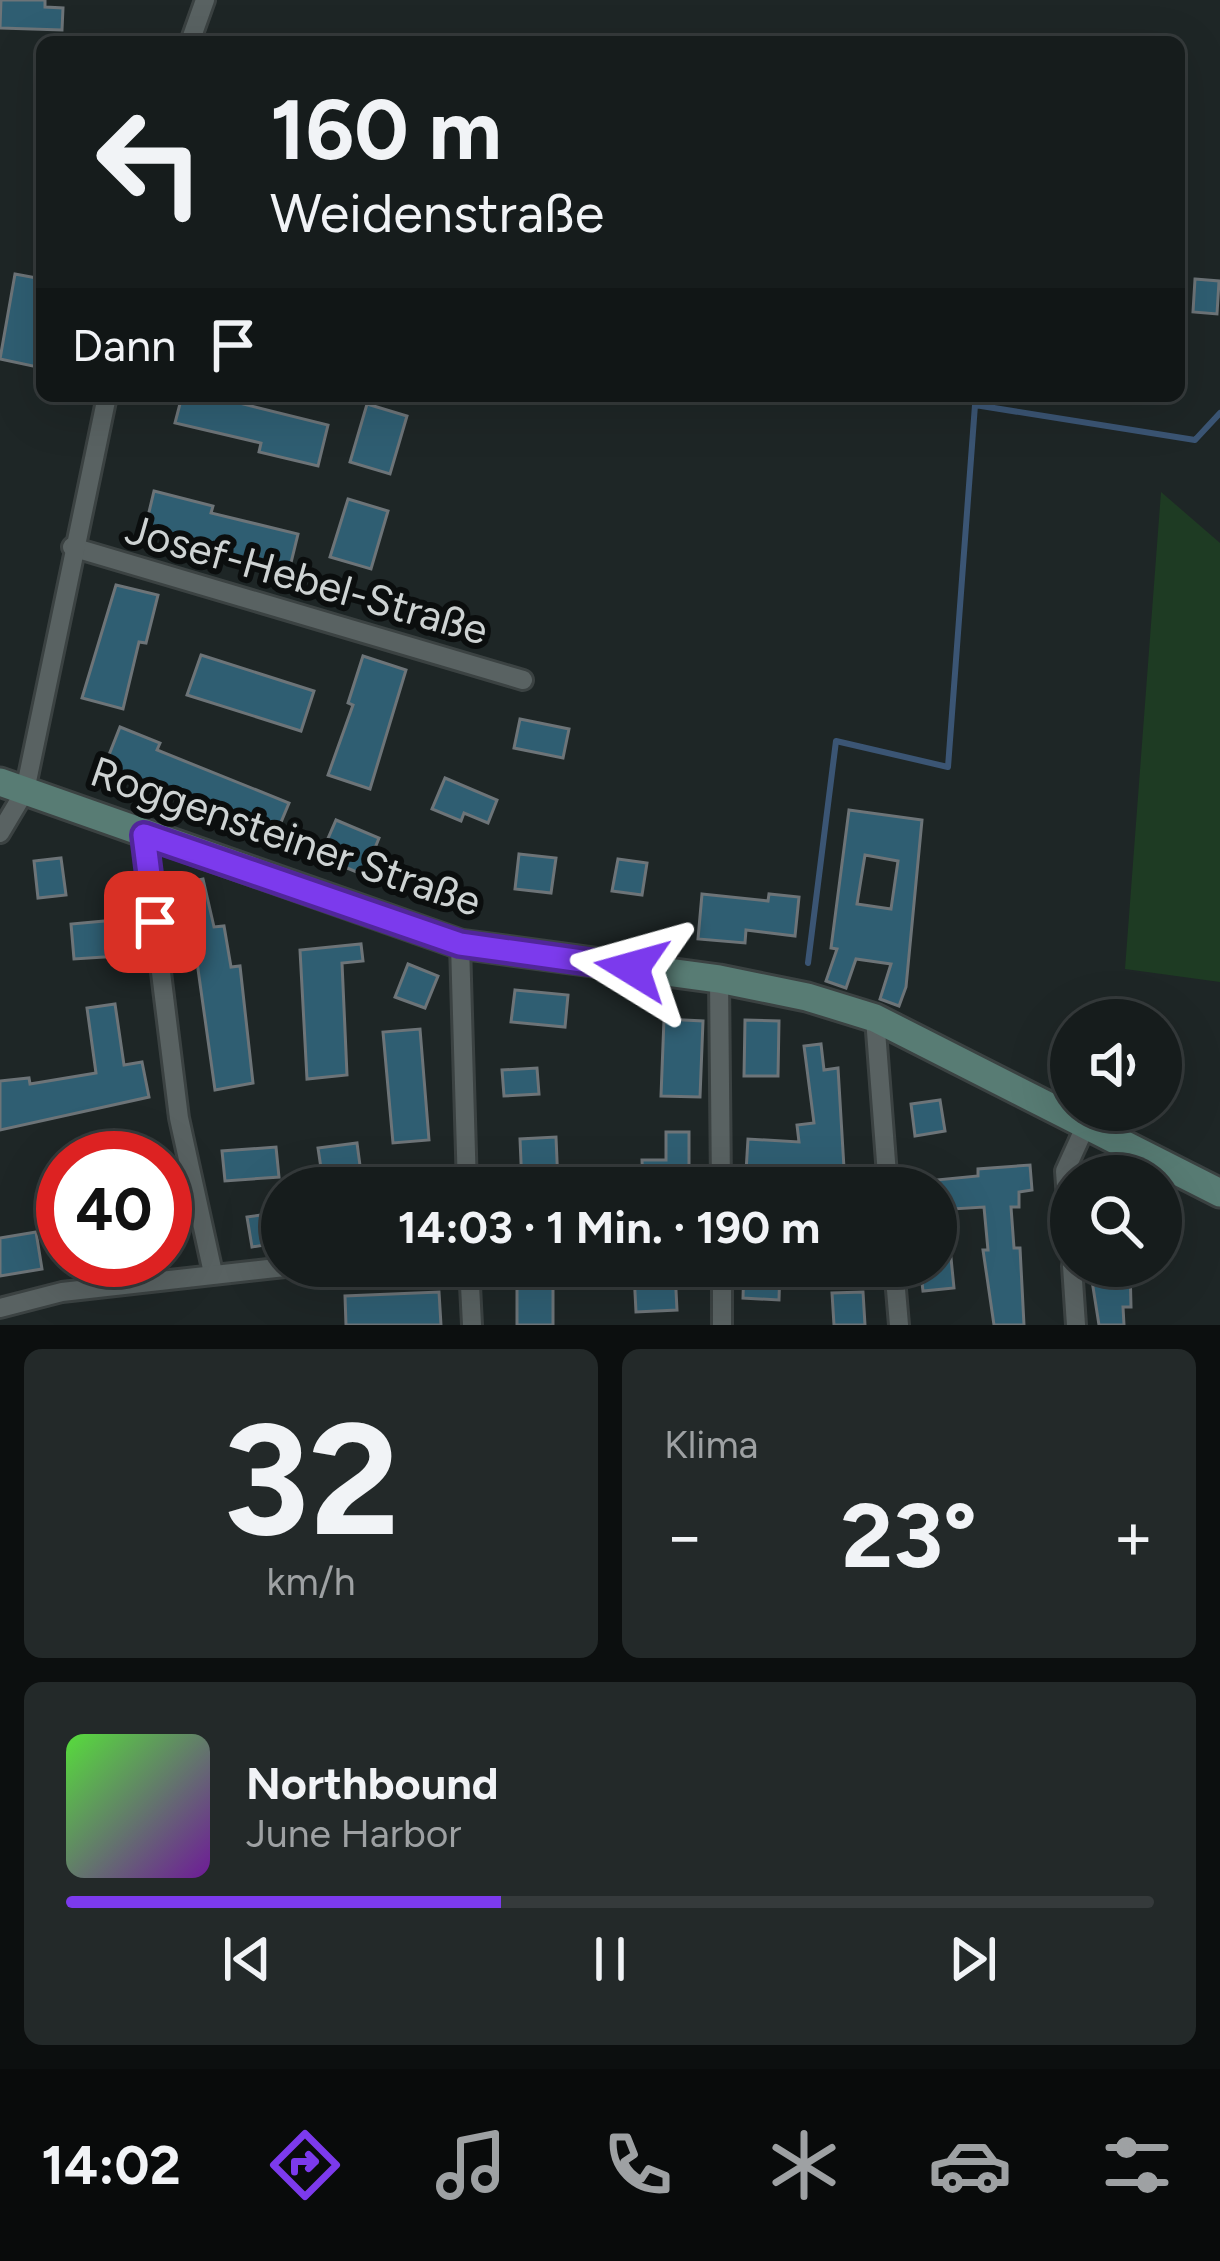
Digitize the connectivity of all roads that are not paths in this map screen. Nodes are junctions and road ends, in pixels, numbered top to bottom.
1 (205, 0) edge
2 (192, 36) edge
3 (105, 402) edge
4 (72, 547) junction
5 (523, 680) dead end
6 (12, 786) edge
7 (0, 833) edge
8 (144, 835) junction
9 (460, 944) junction
10 (719, 979) junction
11 (875, 1018) junction
12 (1050, 1109) edge
13 (1093, 1131) edge
14 (466, 1167) edge
15 (721, 1167) edge
16 (886, 1167) edge
17 (1220, 1192) edge
18 (261, 1269) edge
19 (212, 1273) junction
20 (471, 1287) edge
21 (722, 1287) edge
22 (896, 1287) edge
23 (1073, 1287) edge
24 (0, 1308) edge
25 (472, 1325) edge
26 (722, 1325) edge
27 (899, 1325) edge
28 (1076, 1325) edge

1 - 2 street
3 - 4 street
4 - 5 street, Josef-Hebel-Straße
4 - 6 street
6 - 7 street
6 - 8 street, Roggensteiner Straße
8 - 9 street, Roggensteiner Straße
8 - 19 street
9 - 10 street, Roggensteiner Straße
9 - 14 street
10 - 11 street, Roggensteiner Straße
10 - 15 street
11 - 12 street, Roggensteiner Straße
11 - 16 street
13 - 17 street, Roggensteiner Straße
18 - 19 street
19 - 24 street
20 - 25 street
21 - 26 street
22 - 27 street
23 - 28 street

